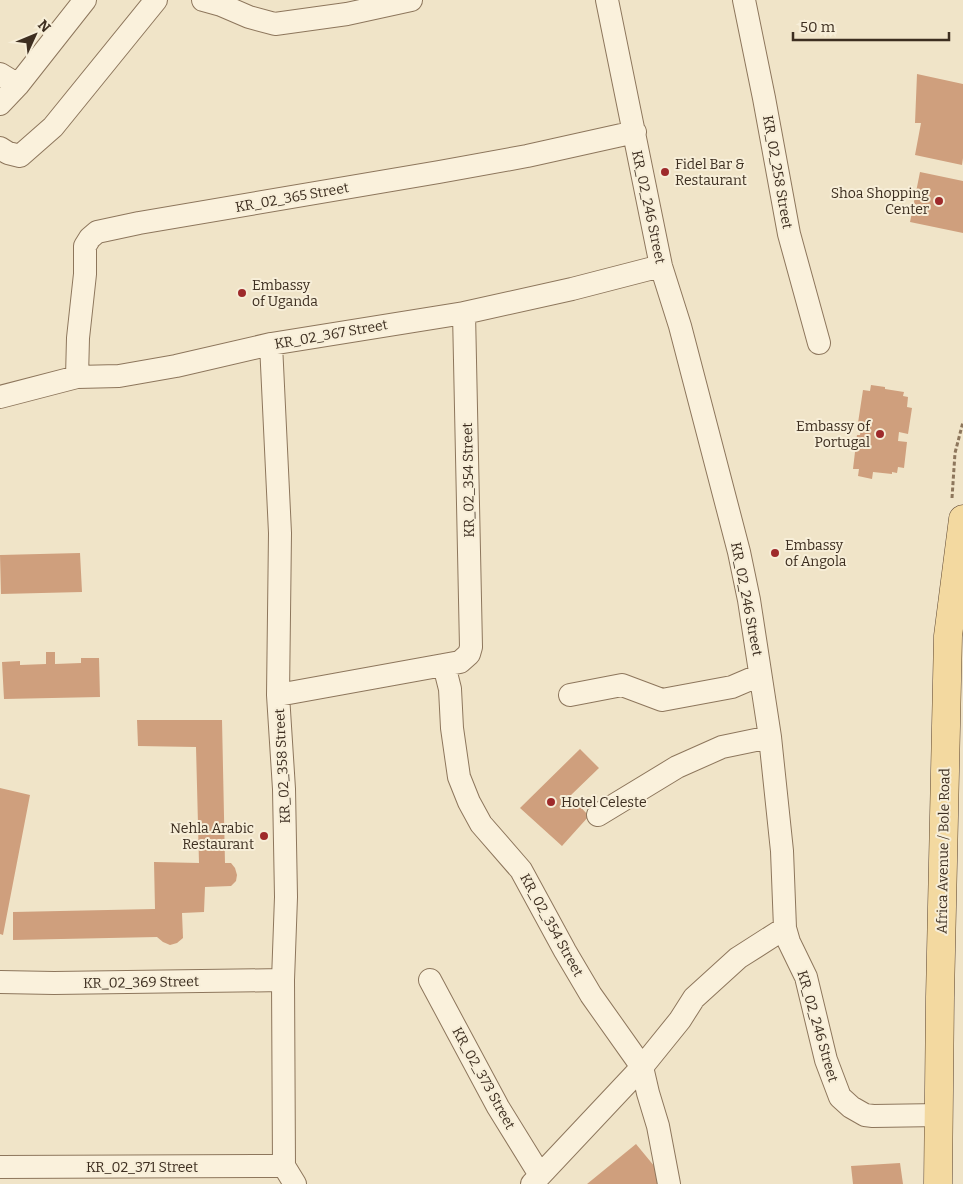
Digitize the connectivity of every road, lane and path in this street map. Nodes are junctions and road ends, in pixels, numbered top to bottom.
1 (85, 0) edge
2 (156, 0) edge
3 (203, 0) edge
4 (411, 0) edge
5 (607, 0) edge
6 (744, 0) edge
7 (9, 79) edge
8 (0, 104) edge
9 (634, 132) junction
10 (0, 148) edge
11 (661, 266) junction
12 (464, 313) junction
13 (819, 342) dead end
14 (271, 344) junction
15 (77, 377) junction
16 (0, 397) edge
17 (963, 519) edge
18 (444, 666) junction
19 (760, 675) junction
20 (278, 695) junction
21 (570, 695) dead end
22 (770, 737) junction
23 (598, 815) dead end
24 (785, 928) junction
25 (283, 980) junction
26 (430, 980) dead end
27 (0, 982) edge
28 (642, 1067) junction
29 (940, 1115) junction
30 (0, 1167) edge
31 (290, 1175) edge
32 (536, 1179) edge
33 (670, 1184) edge
34 (938, 1184) edge

1 - 7 street
2 - 10 street
3 - 4 street
5 - 9 street, KR_02_246 Street
6 - 13 street, KR_02_258 Street
7 - 8 street
9 - 11 street, KR_02_246 Street
9 - 15 street, KR_02_365 Street
11 - 12 street, KR_02_367 Street
11 - 19 street, KR_02_246 Street
12 - 14 street, KR_02_367 Street
12 - 18 street, KR_02_354 Street
14 - 15 street, KR_02_367 Street
14 - 20 street, KR_02_358 Street
15 - 16 street, KR_02_367 Street
17 - 29 main road, Africa Avenue / Bole Road
18 - 20 street
18 - 28 street, KR_02_354 Street
19 - 21 street
19 - 22 street, KR_02_246 Street
20 - 25 street, KR_02_358 Street
22 - 23 street
22 - 24 street, KR_02_246 Street
24 - 28 street, KR_02_373 Street
24 - 29 street, KR_02_246 Street
25 - 27 street, KR_02_369 Street
25 - 31 street, KR_02_358 Street
26 - 32 street, KR_02_373 Street
28 - 32 street, KR_02_373 Street
28 - 33 street, KR_02_354 Street
29 - 34 main road, Africa Avenue / Bole Road
30 - 31 street, KR_02_371 Street

